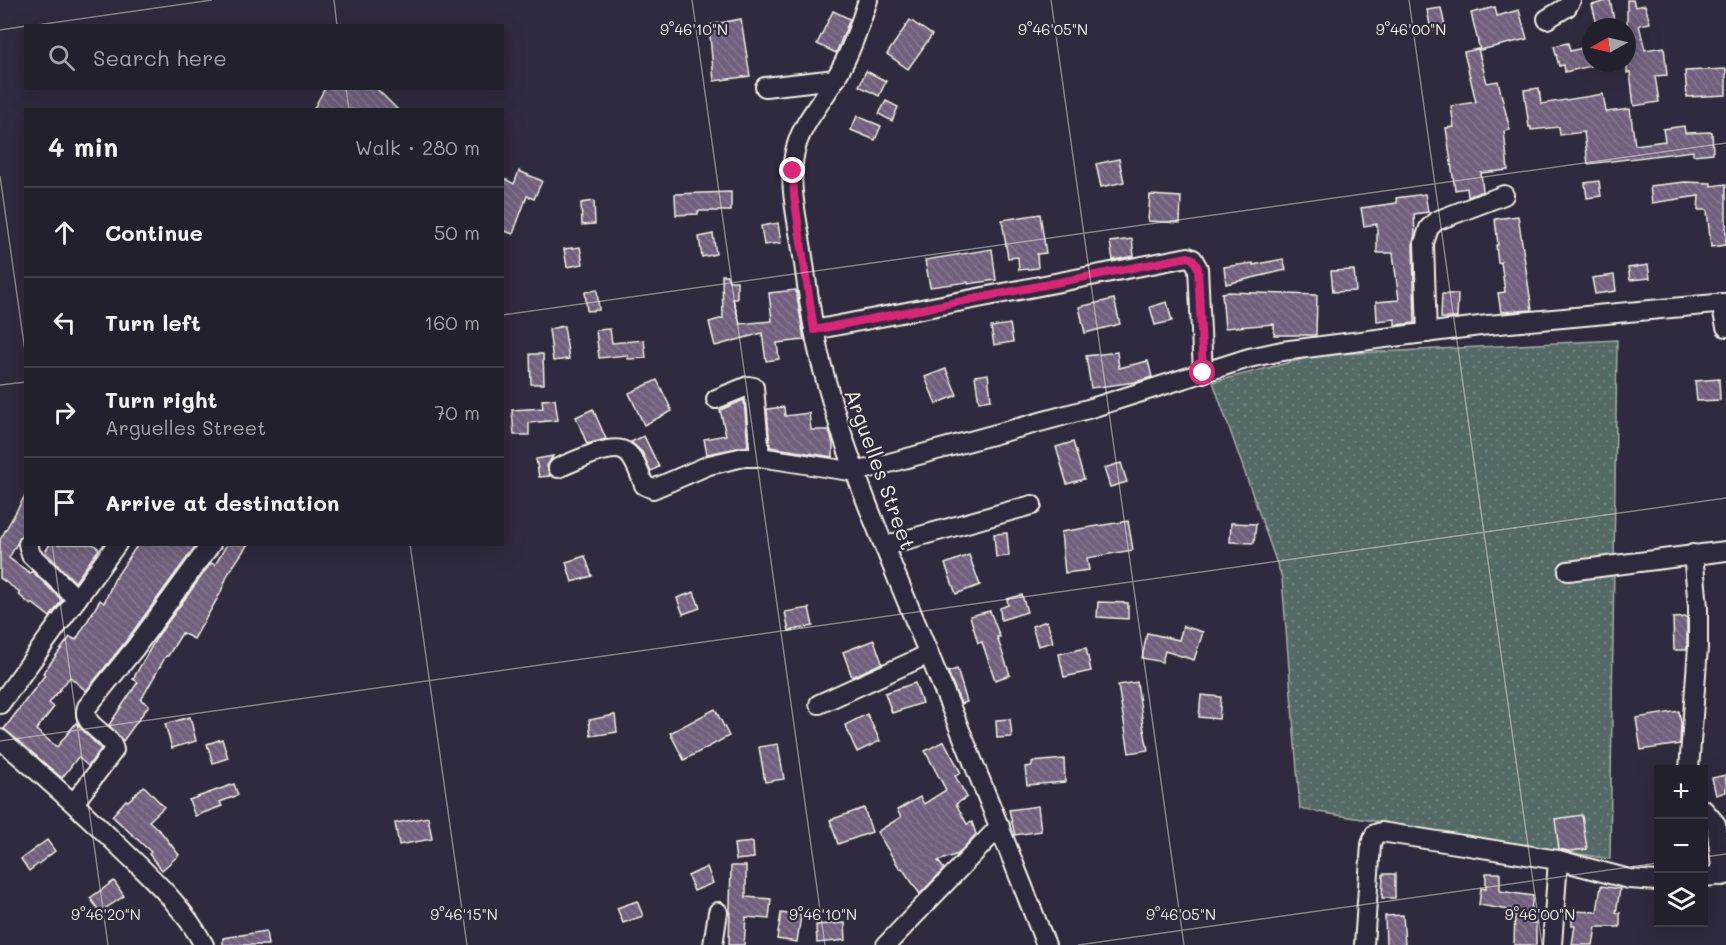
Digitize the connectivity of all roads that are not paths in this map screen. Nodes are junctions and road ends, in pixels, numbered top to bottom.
1 (868, 0) edge
2 (1571, 0) edge
3 (1547, 19) dead end
4 (836, 79) junction
5 (765, 87) dead end
6 (1504, 195) dead end
7 (1724, 303) edge
8 (1726, 327) edge
9 (814, 330) junction
10 (1427, 333) junction
11 (1203, 373) junction
12 (716, 399) dead end
13 (760, 457) junction
14 (558, 468) dead end
15 (856, 472) junction
16 (1032, 505) dead end
17 (29, 546) edge
18 (116, 546) edge
19 (210, 546) edge
20 (884, 546) junction
21 (1726, 551) edge
22 (1693, 554) junction
23 (1568, 571) dead end
24 (77, 599) junction
25 (929, 654) junction
26 (0, 704) edge
27 (819, 704) dead end
28 (0, 739) edge
29 (1689, 765) edge
30 (74, 803) junction
31 (1708, 815) edge
32 (1000, 826) junction
33 (1558, 860) junction
34 (1724, 875) edge
35 (1708, 877) edge
36 (1654, 881) edge
37 (718, 912) dead end
38 (204, 945) edge
39 (713, 945) edge
40 (886, 945) edge
41 (1046, 945) edge
42 (1364, 945) edge
43 (1552, 945) edge

1 - 4 street, Arguelles Street
2 - 3 street
4 - 5 street
4 - 9 street, Arguelles Street
6 - 10 street
7 - 8 street
7 - 10 street
9 - 11 street
9 - 15 street, Arguelles Street
10 - 11 street
11 - 15 street
12 - 13 street
13 - 14 street
13 - 15 street
15 - 20 street, Arguelles Street
16 - 20 street
17 - 24 street
18 - 24 street
19 - 30 street
20 - 25 street, Arguelles Street
21 - 22 street
22 - 23 street
22 - 29 street
24 - 26 street
25 - 27 street
25 - 32 street, Arguelles Street
28 - 30 street
30 - 38 street
31 - 34 street
32 - 40 street
32 - 41 street, Arguelles Street
33 - 36 street
33 - 42 street
33 - 43 street
34 - 35 street
37 - 39 street

